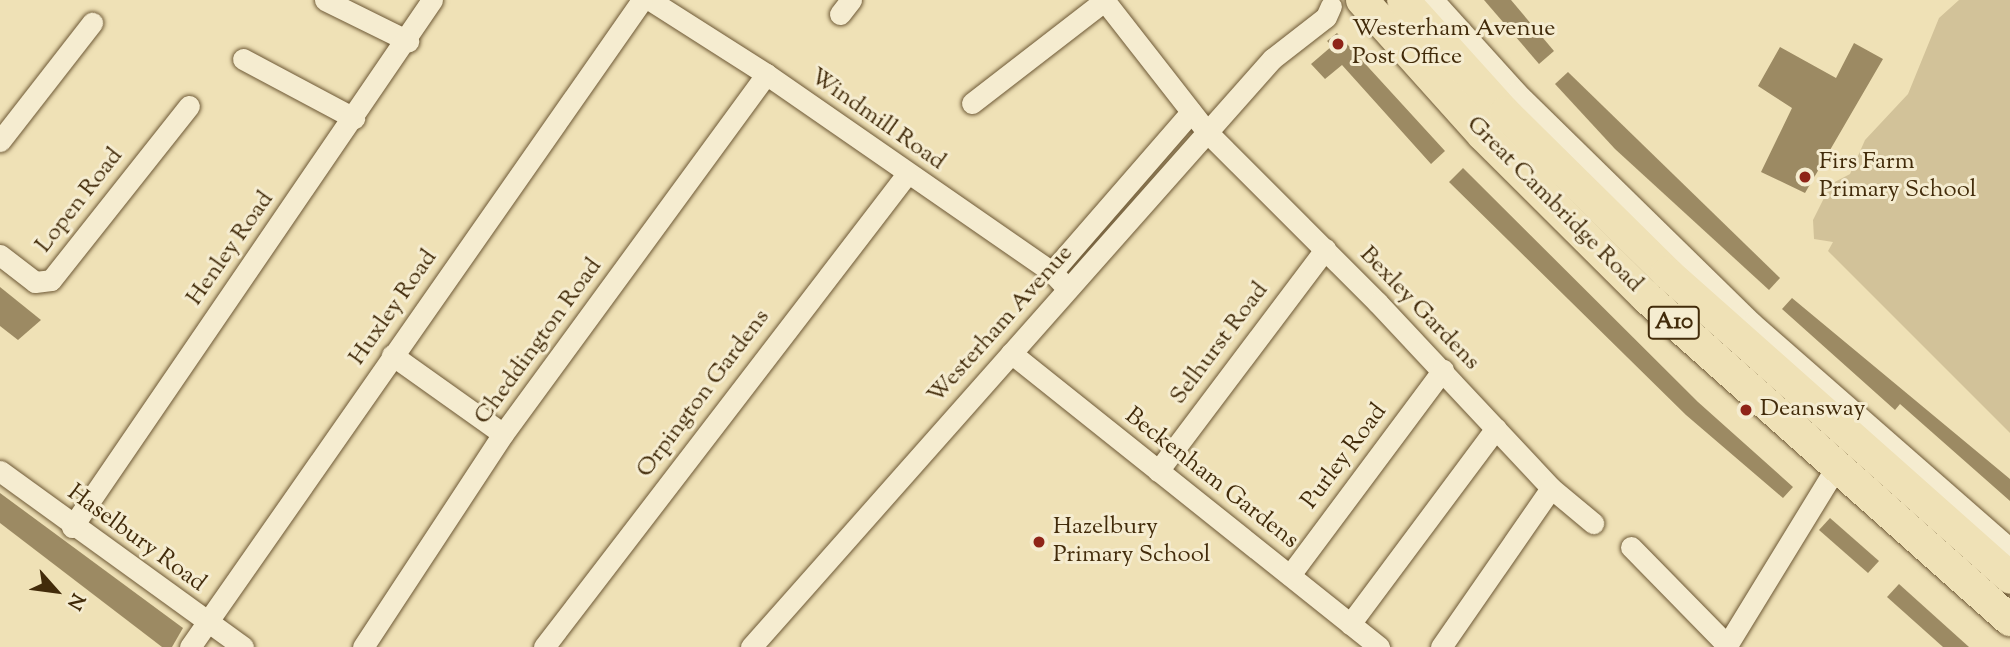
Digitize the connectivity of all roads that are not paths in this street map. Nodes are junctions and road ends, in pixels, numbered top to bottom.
1 (325, 0) edge
2 (432, 0) edge
3 (642, 0) edge
4 (650, 0) edge
5 (1104, 0) edge
6 (1362, 0) edge
7 (1403, 0) edge
8 (1433, 0) edge
9 (1335, 3) edge
10 (92, 23) dead end
11 (408, 41) junction
12 (243, 59) dead end
13 (766, 74) junction
14 (972, 103) dead end
15 (189, 106) dead end
16 (1191, 112) junction
17 (354, 118) junction
18 (1207, 132) junction
19 (0, 141) edge
20 (907, 174) junction
21 (1119, 195) junction
22 (1138, 212) junction
23 (1325, 249) junction
24 (0, 255) edge
25 (1052, 272) junction
26 (1068, 289) junction
27 (1745, 331) junction
28 (1011, 353) junction
29 (392, 355) junction
30 (1443, 370) junction
31 (1496, 428) junction
32 (503, 434) junction
33 (1835, 468) junction
34 (0, 471) edge
35 (1158, 471) junction
36 (1551, 488) junction
37 (1593, 523) dead end
38 (72, 527) junction
39 (1631, 547) dead end
40 (2010, 549) edge
41 (1290, 575) junction
42 (2010, 578) edge
43 (2010, 620) edge
44 (206, 622) junction
45 (1350, 624) junction
46 (1726, 646) edge
47 (190, 647) edge
48 (243, 647) edge
49 (363, 647) edge
50 (544, 647) edge
51 (751, 647) edge
52 (1379, 647) edge
53 (1441, 647) edge

1 - 11 street
2 - 11 street, Henley Road
3 - 29 street, Huxley Road
4 - 13 street, Windmill Road
5 - 14 street
5 - 16 street, Bexley Gardens
6 - 33 highway, Great Cambridge Road / A10
7 - 27 highway, Great Cambridge Road / A10
8 - 27 street
9 - 18 street, Westerham Avenue
10 - 19 street
11 - 17 street, Henley Road
12 - 17 street
13 - 20 street, Windmill Road
13 - 32 street, Cheddington Road
15 - 24 street, Lopen Road
16 - 18 street, Bexley Gardens
16 - 21 street, Westerham Avenue
17 - 38 street, Henley Road
18 - 22 street, Westerham Avenue
18 - 23 street, Bexley Gardens
20 - 25 street, Windmill Road
20 - 50 street, Orpington Gardens
21 - 22 street
21 - 25 street, Westerham Avenue
22 - 26 street, Westerham Avenue
23 - 30 street, Bexley Gardens
23 - 35 street, Selhurst Road
25 - 26 street, Windmill Road
26 - 28 street, Westerham Avenue
27 - 40 street
27 - 42 highway, Great Cambridge Road / A10
28 - 35 street, Beckenham Gardens
28 - 51 street, Westerham Avenue
29 - 32 street
29 - 44 street, Huxley Road
30 - 31 street, Bexley Gardens
30 - 41 street, Purley Road
31 - 36 street, Bexley Gardens
31 - 45 street
32 - 49 street, Cheddington Road
33 - 43 highway, Great Cambridge Road / A10
33 - 46 street
34 - 38 street, Haselbury Road
35 - 41 street, Beckenham Gardens
36 - 37 street, Bexley Gardens
36 - 53 street
38 - 44 street, Haselbury Road
39 - 46 street
41 - 45 street, Beckenham Gardens
44 - 47 street, Huxley Road
44 - 48 street, Haselbury Road
45 - 52 street, Beckenham Gardens

